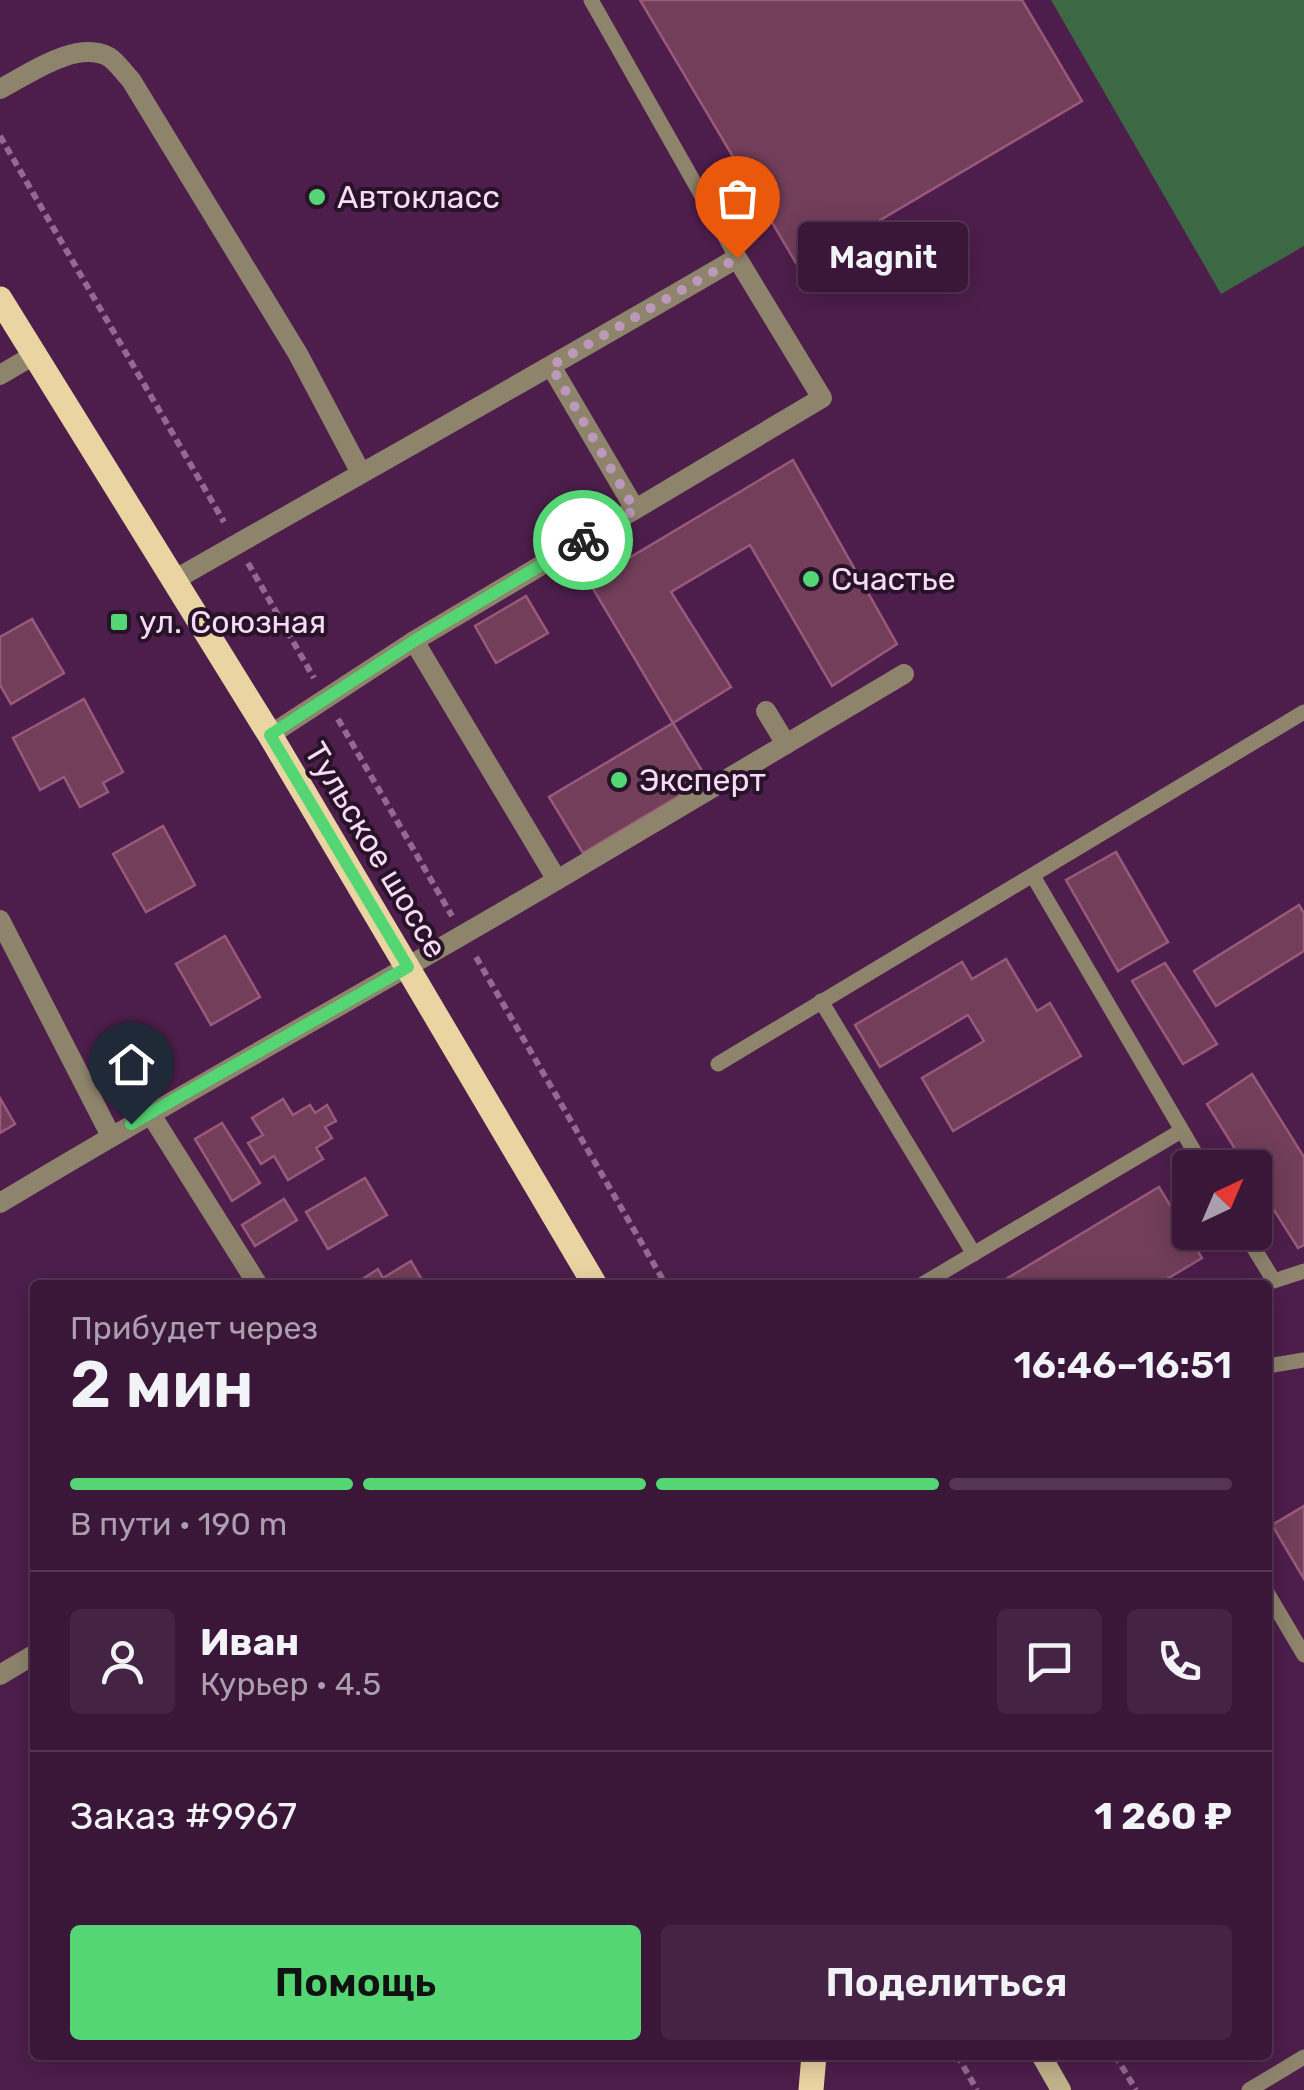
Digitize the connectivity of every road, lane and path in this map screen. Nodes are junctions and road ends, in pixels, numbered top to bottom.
1 (591, 0) edge
2 (0, 89) edge
3 (737, 258) junction
4 (0, 298) edge
5 (34, 355) junction
6 (551, 366) junction
7 (0, 375) edge
8 (362, 473) junction
9 (635, 510) junction
10 (176, 580) junction
11 (414, 641) junction
12 (904, 674) dead end
13 (766, 711) dead end
14 (1304, 712) edge
15 (270, 735) junction
16 (786, 744) junction
17 (1033, 876) junction
18 (557, 880) junction
19 (0, 920) edge
20 (408, 967) junction
21 (821, 1001) junction
22 (718, 1064) dead end
23 (150, 1113) junction
24 (1181, 1131) junction
25 (111, 1136) junction
26 (1193, 1150) edge
27 (0, 1203) edge
28 (1255, 1250) edge
29 (974, 1254) junction
30 (1304, 1270) edge
31 (255, 1280) edge
32 (592, 1280) edge
33 (930, 1280) edge
34 (1304, 1360) edge
35 (1272, 1365) edge
36 (1272, 1601) edge
37 (1304, 1655) edge
38 (30, 1657) edge
39 (0, 1675) edge
40 (1304, 2057) edge
41 (814, 2060) edge
42 (959, 2060) edge
43 (1044, 2060) edge
44 (1118, 2060) edge
45 (811, 2090) edge
46 (976, 2090) edge
47 (1061, 2090) edge
48 (1136, 2090) edge
49 (1249, 2090) edge

1 - 3 lane
2 - 8 street
3 - 6 street
3 - 9 street
4 - 5 main road, Тульское шоссе
5 - 7 street
5 - 10 main road, Тульское шоссе
6 - 8 street
6 - 9 street
8 - 10 street
9 - 11 street
10 - 15 main road, Тульское шоссе
11 - 15 street
11 - 18 street
12 - 16 street
13 - 16 street
14 - 17 lane
15 - 20 main road, Тульское шоссе
16 - 18 street
17 - 21 lane
17 - 24 lane
18 - 20 street
19 - 25 street
20 - 23 street
20 - 32 main road, Тульское шоссе
21 - 22 lane
21 - 29 lane
23 - 25 street
23 - 31 street
24 - 26 lane
24 - 29 lane
25 - 27 street
28 - 30 lane
29 - 33 lane
34 - 35 lane
36 - 37 lane
38 - 39 street
40 - 49 lane
41 - 45 main road
42 - 46 path
43 - 47 main road
44 - 48 path

